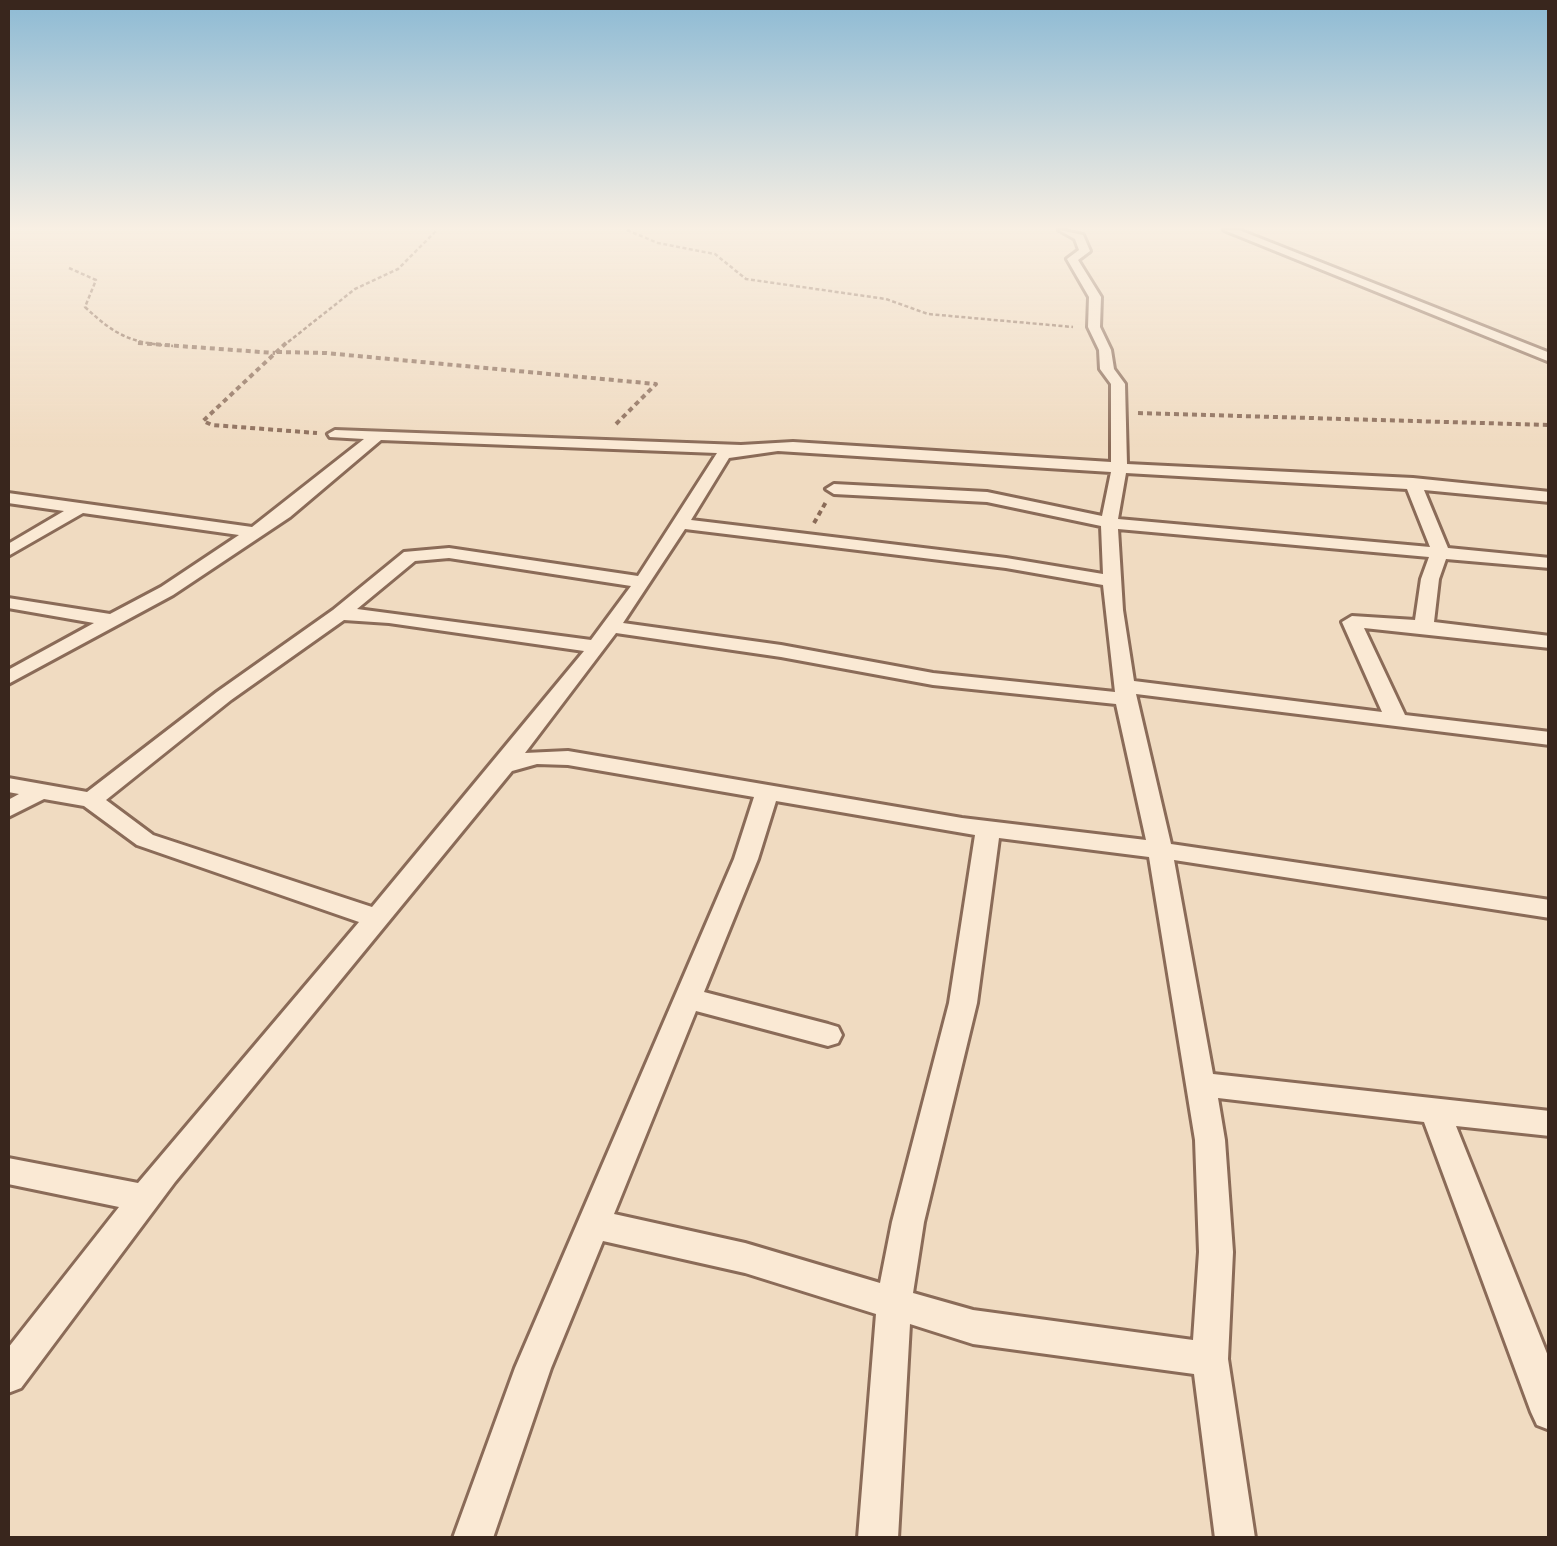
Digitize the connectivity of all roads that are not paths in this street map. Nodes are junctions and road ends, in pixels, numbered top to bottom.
1 (1095, 302) edge
2 (1410, 302) edge
3 (1550, 358) edge
4 (335, 434) road end
5 (377, 436) junction
6 (741, 449) junction
7 (1119, 468) junction
8 (1412, 484) junction
9 (834, 489) dead end
10 (8, 498) edge
11 (1550, 498) edge
12 (82, 507) junction
13 (677, 523) junction
14 (1109, 523) junction
15 (254, 532) junction
16 (1440, 551) junction
17 (8, 552) edge
18 (1550, 563) edge
19 (1112, 581) junction
20 (643, 582) junction
21 (8, 602) edge
22 (340, 614) junction
23 (115, 621) junction
24 (1424, 626) junction
25 (605, 637) junction
26 (1550, 642) edge
27 (8, 678) edge
28 (1126, 693) junction
29 (1397, 720) junction
30 (1550, 739) edge
31 (504, 766) junction
32 (8, 785) edge
33 (39, 792) junction
34 (767, 792) junction
35 (91, 800) junction
36 (8, 810) edge
37 (988, 828) junction
38 (1160, 850) junction
39 (1550, 909) edge
40 (376, 918) junction
41 (687, 998) junction
42 (828, 1035) dead end
43 (1200, 1084) junction
44 (1436, 1110) junction
45 (1550, 1124) edge
46 (8, 1171) edge
47 (144, 1198) junction
48 (593, 1224) junction
49 (894, 1303) junction
50 (1210, 1360) junction
51 (8, 1376) edge
52 (1550, 1412) edge
53 (473, 1538) edge
54 (878, 1538) edge
55 (1236, 1538) edge

1 - 7 street
2 - 3 street
4 - 5 street
5 - 6 street
5 - 15 street
6 - 7 street
6 - 13 street
7 - 8 street
7 - 14 street
8 - 11 street
8 - 16 street
9 - 14 street
10 - 12 street
12 - 15 street
12 - 17 street
13 - 19 street
13 - 20 street
14 - 16 street
14 - 19 street
15 - 23 street
16 - 18 street
16 - 24 street
19 - 28 street
20 - 22 street
20 - 25 street
21 - 23 street
22 - 25 street
22 - 35 street
23 - 27 street
24 - 26 street
24 - 29 street
25 - 28 street
25 - 31 street
28 - 29 street
28 - 38 street
29 - 30 street
31 - 34 street
31 - 40 street
32 - 33 street
33 - 35 street
33 - 36 street
34 - 37 street
34 - 41 street
35 - 40 street
37 - 38 street
37 - 49 street
38 - 39 street
38 - 43 street
40 - 47 street
41 - 42 street
41 - 48 street
43 - 44 street
43 - 50 street
44 - 45 street
44 - 52 street
46 - 47 street
47 - 51 street
48 - 49 street
48 - 53 street
49 - 50 street
49 - 54 street
50 - 55 street

